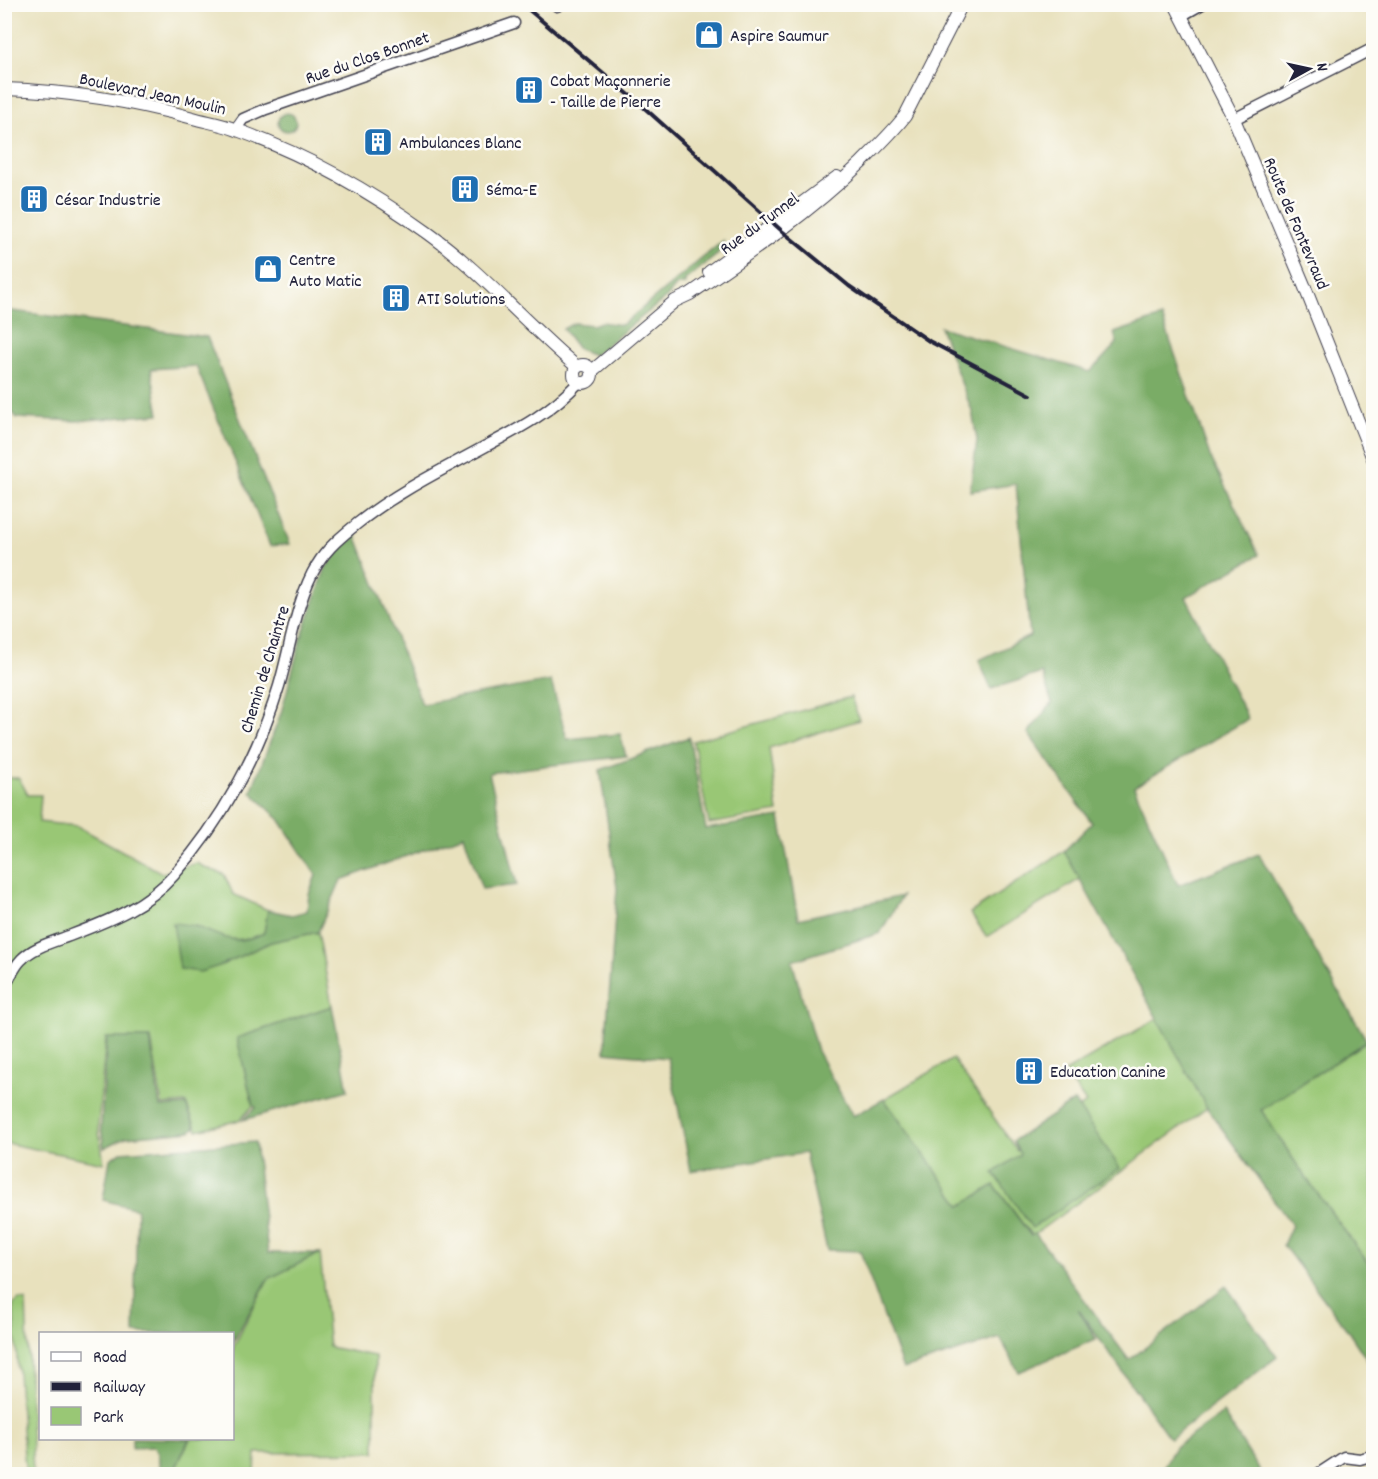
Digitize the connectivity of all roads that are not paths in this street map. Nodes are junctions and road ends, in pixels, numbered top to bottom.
1 (962, 4) edge
2 (1202, 4) edge
3 (1178, 10) edge
4 (514, 23) dead end
5 (1374, 48) edge
6 (4, 89) edge
7 (1234, 119) junction
8 (236, 129) junction
9 (577, 367) junction
10 (592, 370) junction
11 (579, 382) junction
12 (1374, 461) edge
13 (4, 987) edge
14 (1374, 1455) edge
15 (1318, 1474) edge

1 - 10 street, Rue du Tunnel
2 - 3 street
3 - 7 street, Route de Fontevraud
4 - 8 street, Rue du Clos Bonnet
5 - 7 street
6 - 8 street, Boulevard Jean Moulin
7 - 12 street, Route de Fontevraud
8 - 9 street, Boulevard Jean Moulin
9 - 10 street
9 - 11 street
10 - 11 street
11 - 13 street, Chemin de Chaintre
14 - 15 street

